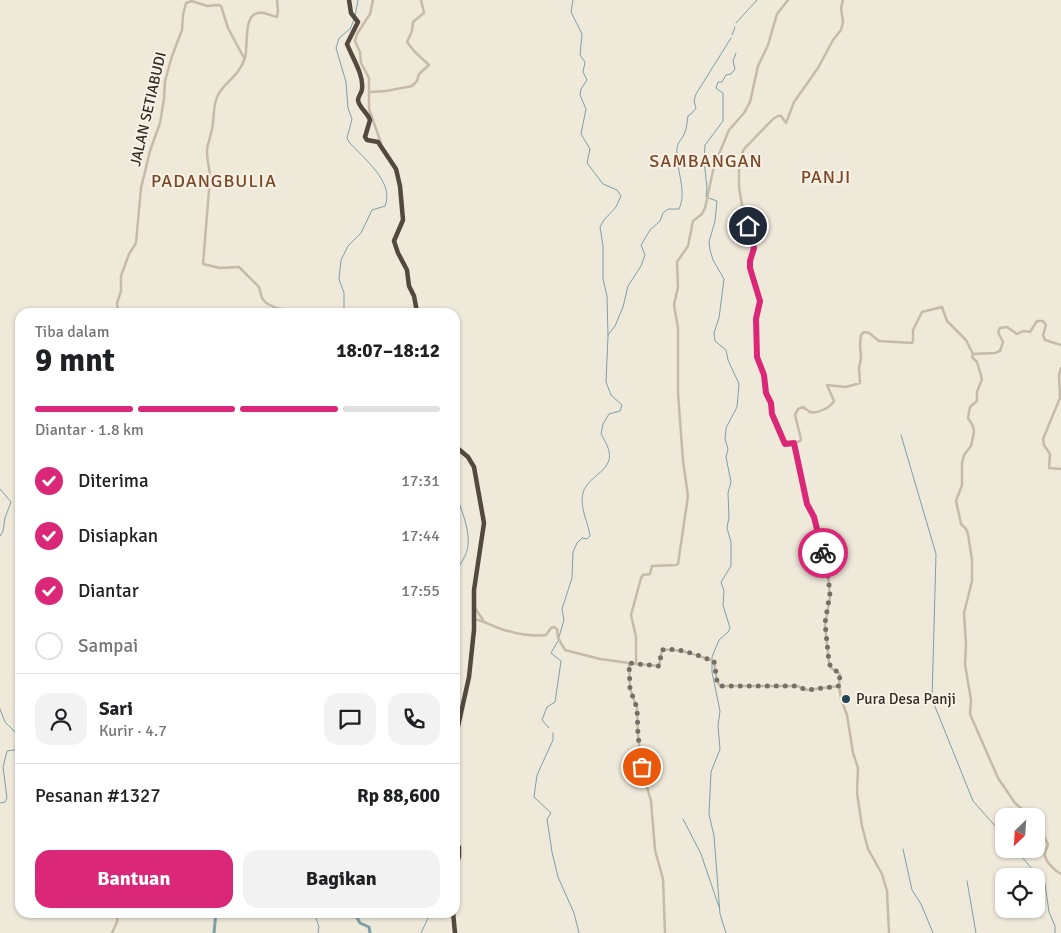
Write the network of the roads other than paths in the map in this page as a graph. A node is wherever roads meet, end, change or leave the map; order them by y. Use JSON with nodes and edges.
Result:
{"nodes":[{"id":1,"x":277,"y":0,"type":"edge"},
{"id":2,"x":349,"y":0,"type":"edge"},
{"id":3,"x":373,"y":0,"type":"edge"},
{"id":4,"x":421,"y":0,"type":"edge"},
{"id":5,"x":788,"y":0,"type":"edge"},
{"id":6,"x":843,"y":0,"type":"edge"},
{"id":7,"x":244,"y":58,"type":"junction"},
{"id":8,"x":370,"y":92,"type":"junction"},
{"id":9,"x":388,"y":157,"type":"junction"},
{"id":10,"x":118,"y":308,"type":"edge"},
{"id":11,"x":279,"y":308,"type":"edge"},
{"id":12,"x":416,"y":308,"type":"edge"},
{"id":13,"x":1061,"y":345,"type":"edge"},
{"id":14,"x":973,"y":354,"type":"junction"},
{"id":15,"x":1061,"y":368,"type":"edge"},
{"id":16,"x":794,"y":443,"type":"junction"},
{"id":17,"x":460,"y":450,"type":"edge"},
{"id":18,"x":1061,"y":469,"type":"edge"},
{"id":19,"x":476,"y":612,"type":"junction"},
{"id":20,"x":474,"y":619,"type":"junction"},
{"id":21,"x":484,"y":621,"type":"junction"},
{"id":22,"x":629,"y":663,"type":"junction"},
{"id":23,"x":636,"y":664,"type":"junction"},
{"id":24,"x":839,"y":686,"type":"junction"},
{"id":25,"x":460,"y":718,"type":"edge"},
{"id":26,"x":1021,"y":808,"type":"edge"},
{"id":27,"x":1045,"y":838,"type":"edge"},
{"id":28,"x":1045,"y":851,"type":"edge"},
{"id":29,"x":1045,"y":851,"type":"edge"},
{"id":30,"x":1061,"y":874,"type":"edge"},
{"id":31,"x":117,"y":918,"type":"edge"},
{"id":32,"x":453,"y":918,"type":"edge"},
{"id":33,"x":112,"y":933,"type":"edge"},
{"id":34,"x":454,"y":933,"type":"edge"},
{"id":35,"x":665,"y":933,"type":"edge"},
{"id":36,"x":889,"y":933,"type":"edge"}],
"edges":[{"from":1,"to":7,"type":"street"},
{"from":2,"to":9,"type":"highway"},
{"from":3,"to":8,"type":"street"},
{"from":4,"to":8,"type":"street"},
{"from":5,"to":23,"type":"street"},
{"from":6,"to":16,"type":"street"},
{"from":7,"to":10,"type":"street","name":"JALAN SETIABUDI"},
{"from":7,"to":11,"type":"street"},
{"from":8,"to":9,"type":"street"},
{"from":9,"to":12,"type":"highway"},
{"from":13,"to":14,"type":"street"},
{"from":14,"to":16,"type":"street"},
{"from":14,"to":26,"type":"street"},
{"from":15,"to":18,"type":"street"},
{"from":16,"to":24,"type":"street"},
{"from":17,"to":19,"type":"highway"},
{"from":19,"to":20,"type":"highway"},
{"from":19,"to":21,"type":"street"},
{"from":20,"to":21,"type":"street"},
{"from":20,"to":25,"type":"highway"},
{"from":21,"to":22,"type":"street"},
{"from":22,"to":23,"type":"street"},
{"from":22,"to":35,"type":"street"},
{"from":23,"to":24,"type":"street"},
{"from":24,"to":36,"type":"street"},
{"from":27,"to":29,"type":"street"},
{"from":28,"to":30,"type":"street"},
{"from":31,"to":33,"type":"street"},
{"from":32,"to":34,"type":"highway"}]}
